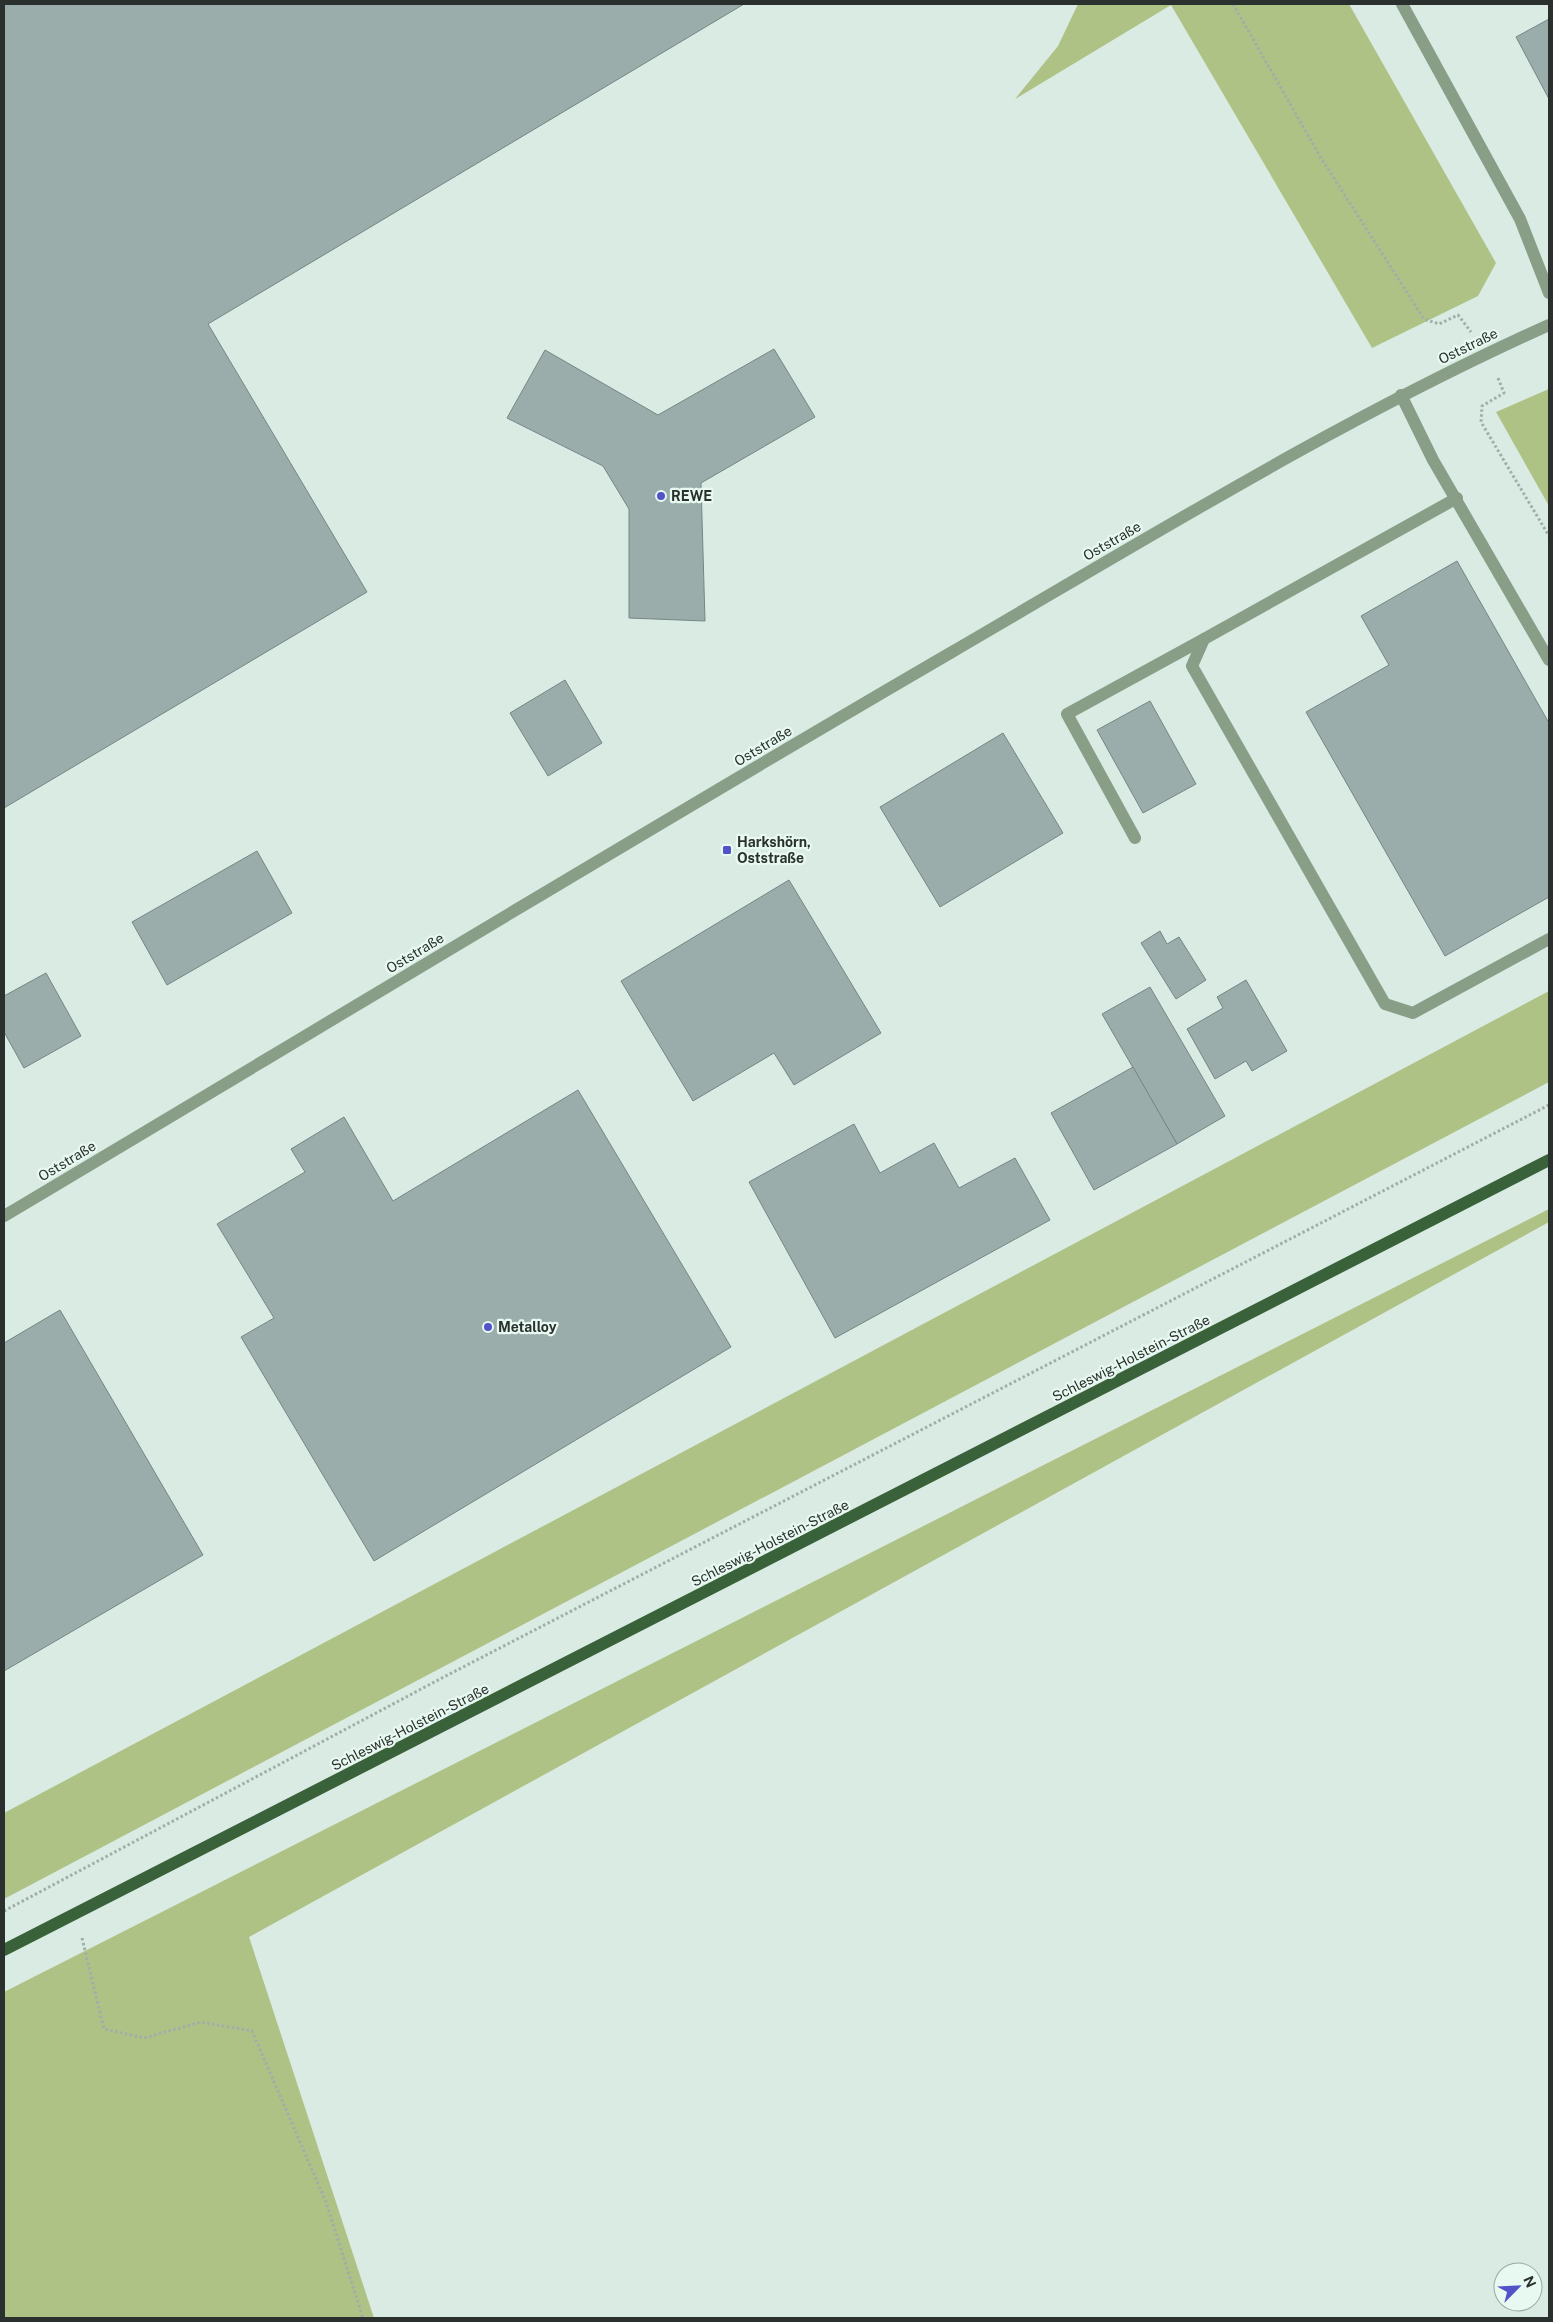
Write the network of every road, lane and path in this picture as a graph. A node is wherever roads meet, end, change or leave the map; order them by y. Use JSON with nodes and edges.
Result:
{"nodes":[{"id":1,"x":1233,"y":4,"type":"edge"},
{"id":2,"x":1402,"y":4,"type":"edge"},
{"id":3,"x":1549,"y":293,"type":"edge"},
{"id":4,"x":1549,"y":325,"type":"edge"},
{"id":5,"x":1487,"y":353,"type":"junction"},
{"id":6,"x":1401,"y":395,"type":"junction"},
{"id":7,"x":1457,"y":498,"type":"junction"},
{"id":8,"x":1549,"y":536,"type":"edge"},
{"id":9,"x":1204,"y":639,"type":"junction"},
{"id":10,"x":1549,"y":660,"type":"edge"},
{"id":11,"x":1135,"y":838,"type":"dead end"},
{"id":12,"x":1549,"y":939,"type":"edge"},
{"id":13,"x":1549,"y":1105,"type":"edge"},
{"id":14,"x":1549,"y":1160,"type":"edge"},
{"id":15,"x":4,"y":1216,"type":"edge"},
{"id":16,"x":76,"y":1874,"type":"junction"},
{"id":17,"x":4,"y":1911,"type":"edge"},
{"id":18,"x":76,"y":1912,"type":"junction"},
{"id":19,"x":4,"y":1950,"type":"edge"},
{"id":20,"x":363,"y":2318,"type":"edge"}],
"edges":[{"from":1,"to":5,"type":"path"},
{"from":2,"to":3,"type":"street"},
{"from":4,"to":5,"type":"street","name":"Oststraße"},
{"from":5,"to":6,"type":"street","name":"Oststraße"},
{"from":5,"to":8,"type":"path"},
{"from":6,"to":7,"type":"street"},
{"from":6,"to":15,"type":"street","name":"Oststraße"},
{"from":7,"to":9,"type":"street"},
{"from":7,"to":10,"type":"street"},
{"from":9,"to":11,"type":"street"},
{"from":9,"to":12,"type":"street"},
{"from":13,"to":16,"type":"path"},
{"from":14,"to":18,"type":"main road","name":"Schleswig-Holstein-Straße"},
{"from":16,"to":17,"type":"path"},
{"from":16,"to":18,"type":"path"},
{"from":18,"to":19,"type":"main road","name":"Schleswig-Holstein-Straße"},
{"from":18,"to":20,"type":"path"}]}
